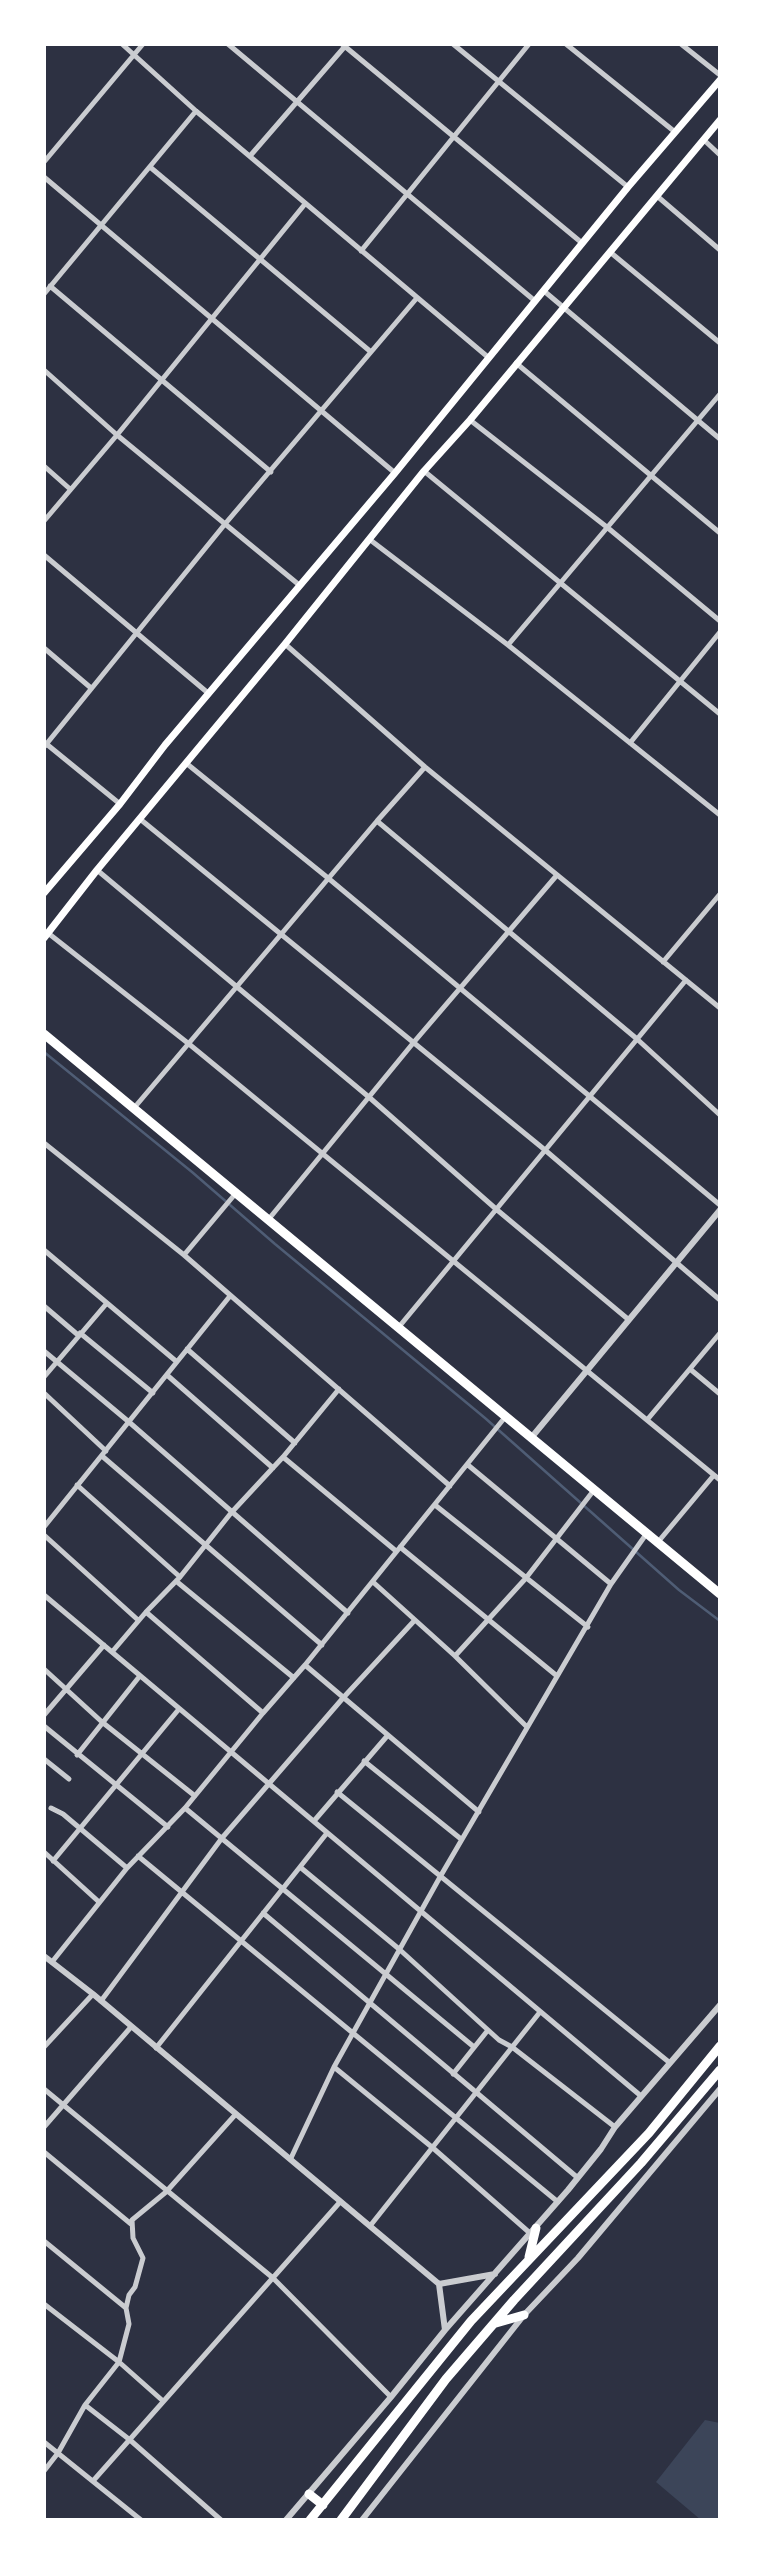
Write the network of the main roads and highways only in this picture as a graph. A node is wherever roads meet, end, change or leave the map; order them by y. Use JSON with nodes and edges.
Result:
{"nodes":[{"id":1,"x":720,"y":77,"type":"edge"},
{"id":2,"x":720,"y":120,"type":"edge"},
{"id":3,"x":44,"y":893,"type":"edge"},
{"id":4,"x":46,"y":936,"type":"edge"},
{"id":5,"x":44,"y":1034,"type":"edge"},
{"id":6,"x":720,"y":1594,"type":"edge"},
{"id":7,"x":720,"y":2046,"type":"edge"},
{"id":8,"x":720,"y":2070,"type":"edge"},
{"id":9,"x":533,"y":2231,"type":"road end"},
{"id":10,"x":528,"y":2259,"type":"junction"},
{"id":11,"x":524,"y":2315,"type":"road end"},
{"id":12,"x":494,"y":2323,"type":"junction"},
{"id":13,"x":309,"y":2494,"type":"road end"},
{"id":14,"x":323,"y":2505,"type":"junction"},
{"id":15,"x":344,"y":2519,"type":"edge"},
{"id":16,"x":310,"y":2520,"type":"edge"}],
"edges":[{"from":1,"to":3,"type":"main road"},
{"from":2,"to":4,"type":"main road"},
{"from":5,"to":6,"type":"highway"},
{"from":7,"to":10,"type":"highway"},
{"from":8,"to":12,"type":"highway"},
{"from":9,"to":10,"type":"highway"},
{"from":10,"to":14,"type":"highway"},
{"from":11,"to":12,"type":"highway"},
{"from":12,"to":15,"type":"highway"},
{"from":13,"to":14,"type":"highway"},
{"from":14,"to":16,"type":"highway"}]}
